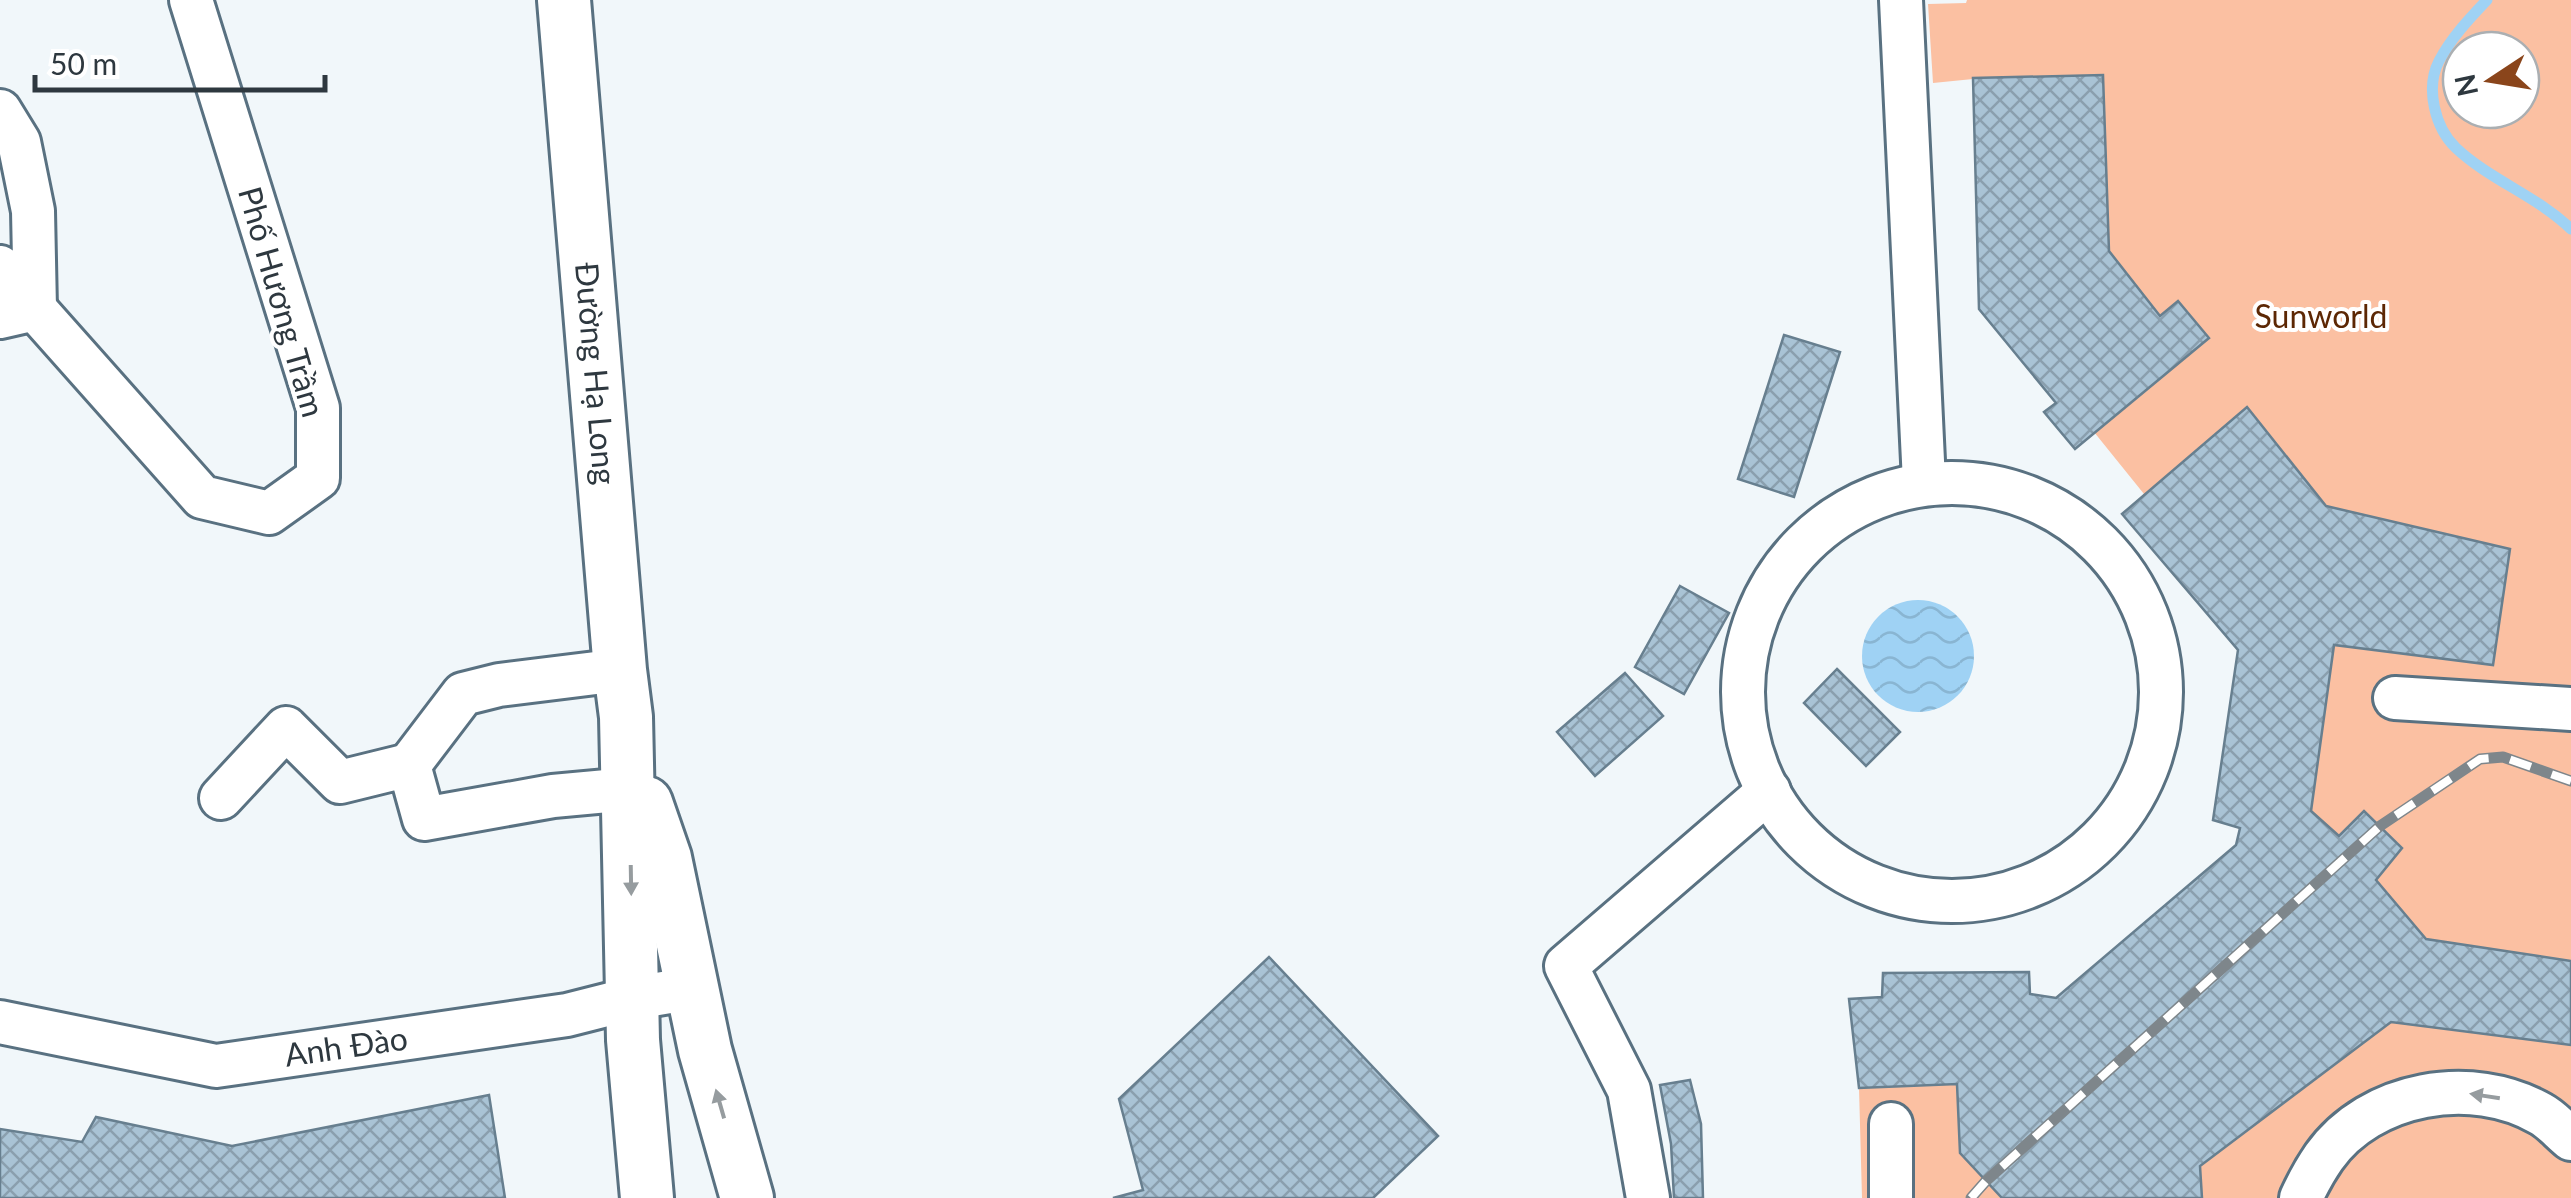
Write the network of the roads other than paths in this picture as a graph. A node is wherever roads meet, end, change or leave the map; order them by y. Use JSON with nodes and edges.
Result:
{"nodes":[{"id":1,"x":190,"y":0,"type":"edge"},
{"id":2,"x":564,"y":0,"type":"edge"},
{"id":3,"x":1901,"y":2,"type":"edge"},
{"id":4,"x":0,"y":111,"type":"edge"},
{"id":5,"x":0,"y":267,"type":"edge"},
{"id":6,"x":17,"y":313,"type":"edge"},
{"id":7,"x":1924,"y":482,"type":"junction"},
{"id":8,"x":620,"y":670,"type":"junction"},
{"id":9,"x":2396,"y":698,"type":"dead end"},
{"id":10,"x":2571,"y":710,"type":"edge"},
{"id":11,"x":410,"y":765,"type":"junction"},
{"id":12,"x":628,"y":769,"type":"junction"},
{"id":13,"x":1769,"y":791,"type":"junction"},
{"id":14,"x":221,"y":798,"type":"dead end"},
{"id":15,"x":692,"y":988,"type":"junction"},
{"id":16,"x":634,"y":998,"type":"junction"},
{"id":17,"x":0,"y":1022,"type":"edge"},
{"id":18,"x":1891,"y":1124,"type":"dead end"},
{"id":19,"x":2571,"y":1138,"type":"edge"},
{"id":20,"x":647,"y":1198,"type":"edge"},
{"id":21,"x":747,"y":1198,"type":"edge"},
{"id":22,"x":1648,"y":1198,"type":"edge"},
{"id":23,"x":1891,"y":1198,"type":"edge"},
{"id":24,"x":2300,"y":1198,"type":"edge"}],
"edges":[{"from":1,"to":6,"type":"street","name":"Phố Hương Trầm"},
{"from":2,"to":8,"type":"main road","name":"Đường Hạ Long"},
{"from":3,"to":7,"type":"street"},
{"from":4,"to":6,"type":"street"},
{"from":5,"to":6,"type":"street","name":"Phố Hương Trầm"},
{"from":7,"to":13,"type":"street"},
{"from":7,"to":13,"type":"street"},
{"from":8,"to":11,"type":"street"},
{"from":8,"to":12,"type":"main road","name":"Đường Hạ Long"},
{"from":9,"to":10,"type":"street"},
{"from":11,"to":12,"type":"street"},
{"from":11,"to":14,"type":"street"},
{"from":12,"to":15,"type":"main road","name":"Đường Hạ Long"},
{"from":12,"to":16,"type":"main road","name":"Đường Hạ Long","one_way":true},
{"from":13,"to":22,"type":"street"},
{"from":15,"to":16,"type":"street","name":"Anh Đào"},
{"from":21,"to":15,"type":"main road","name":"Đường Hạ Long","one_way":true},
{"from":16,"to":17,"type":"street","name":"Anh Đào"},
{"from":16,"to":20,"type":"main road","name":"Đường Hạ Long"},
{"from":18,"to":23,"type":"street"},
{"from":19,"to":24,"type":"street","one_way":true}]}
